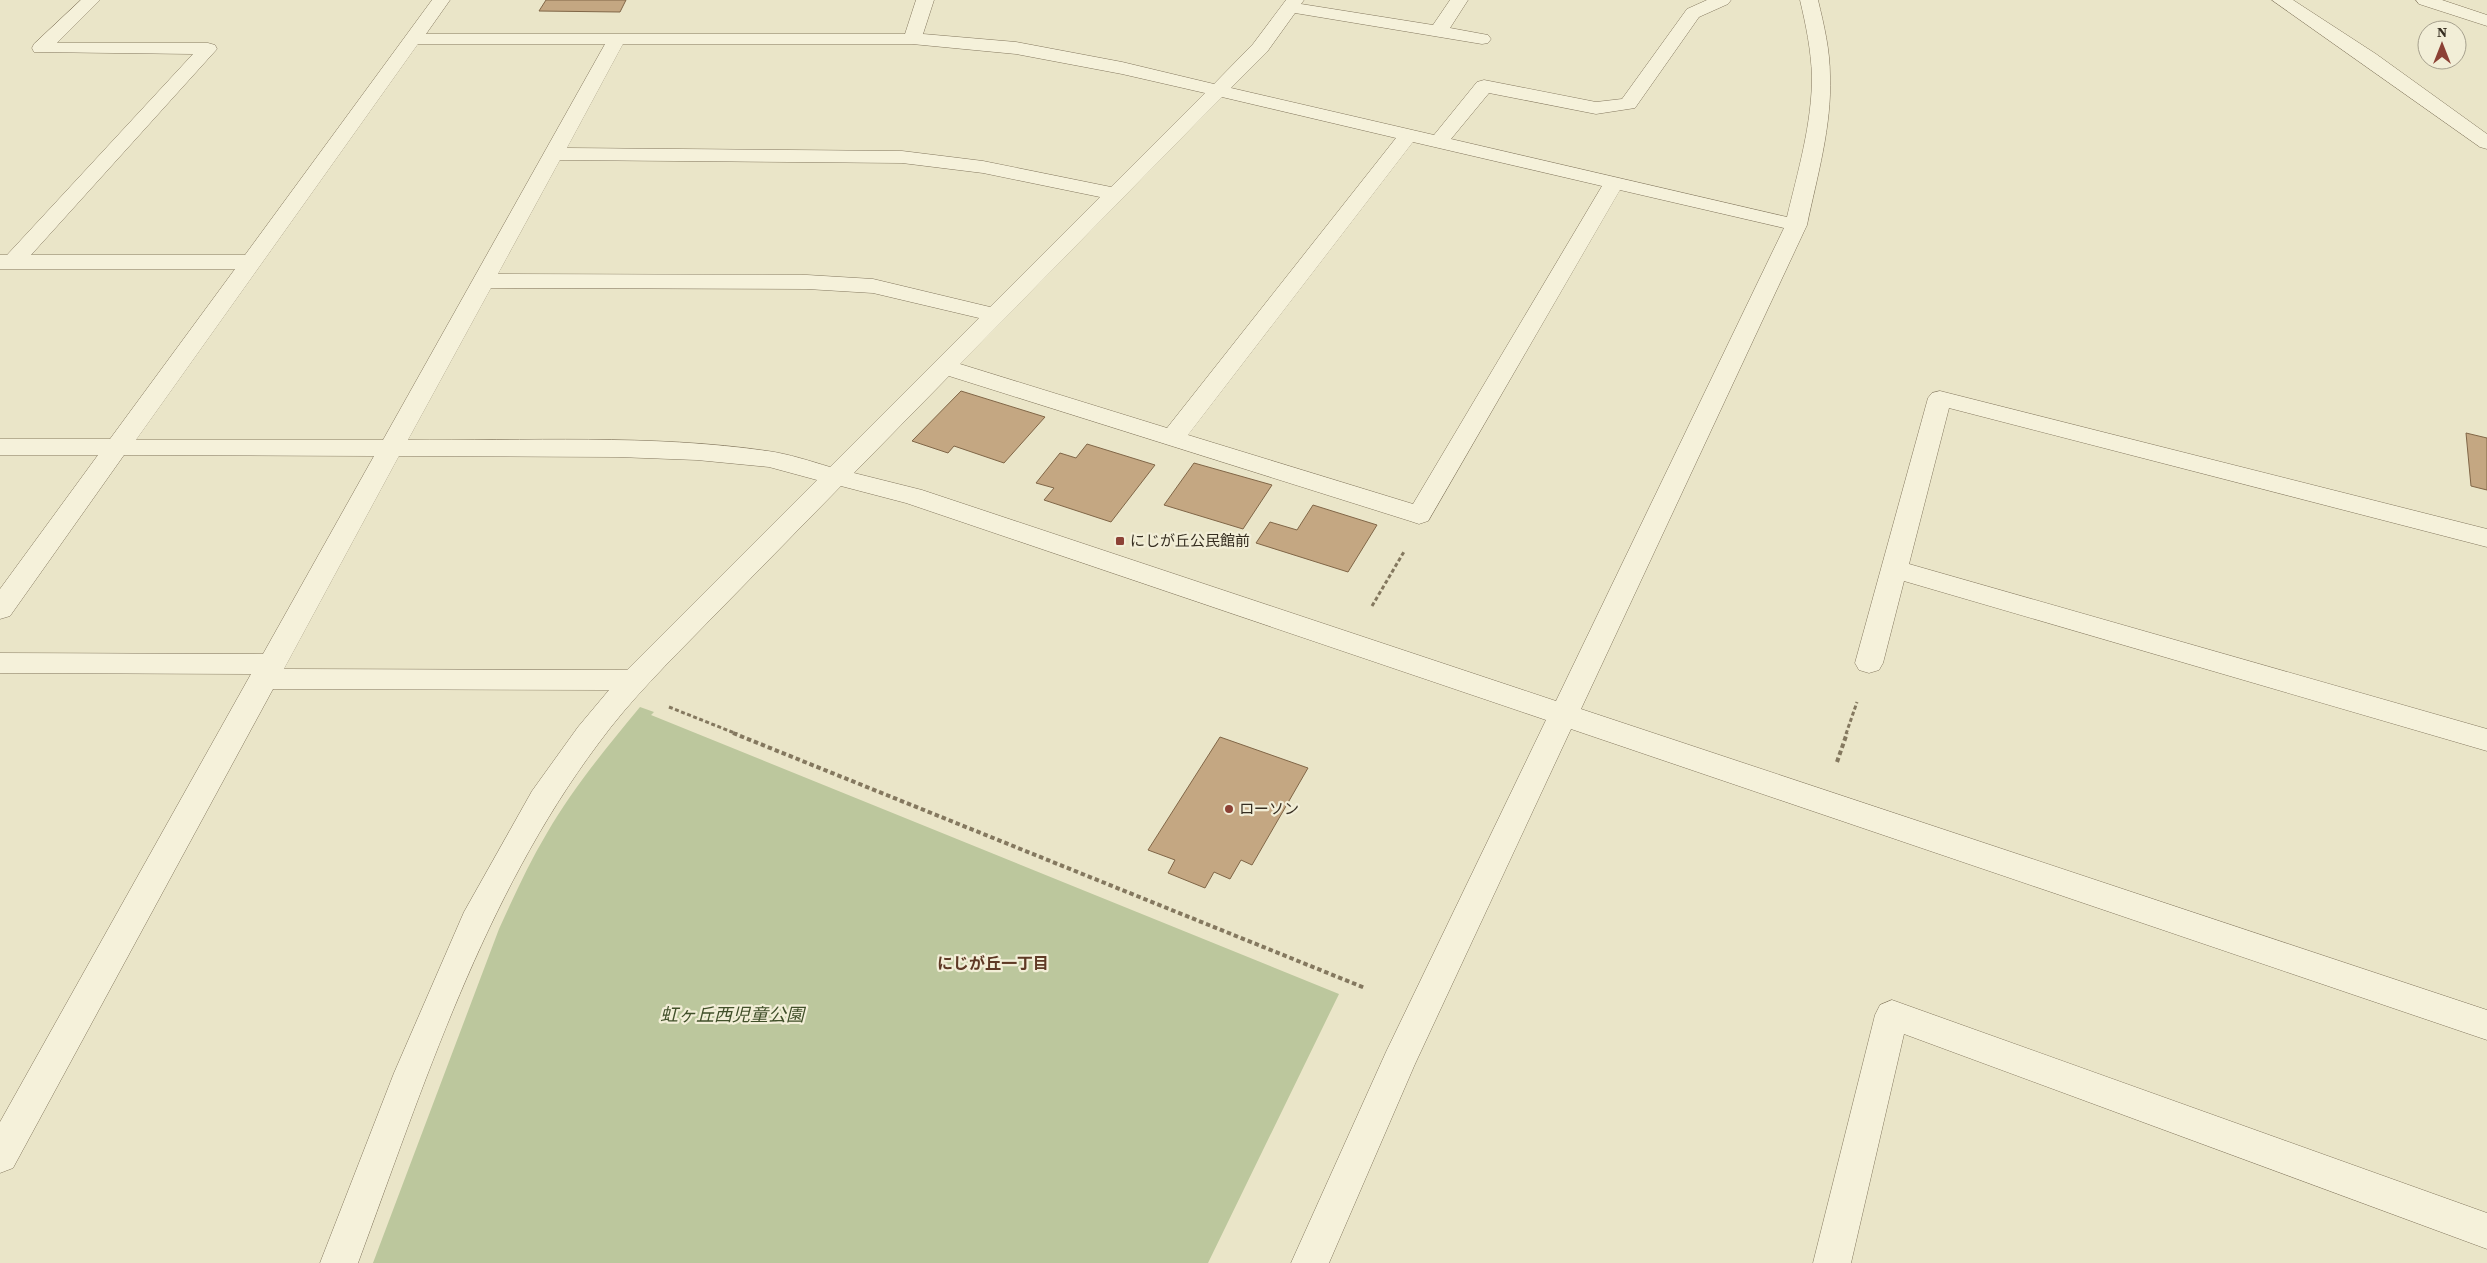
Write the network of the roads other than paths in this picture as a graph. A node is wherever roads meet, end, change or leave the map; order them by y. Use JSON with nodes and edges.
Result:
{"nodes":[{"id":1,"x":90,"y":0,"type":"edge"},
{"id":2,"x":441,"y":0,"type":"edge"},
{"id":3,"x":925,"y":0,"type":"edge"},
{"id":4,"x":1459,"y":0,"type":"edge"},
{"id":5,"x":1722,"y":0,"type":"edge"},
{"id":6,"x":1809,"y":0,"type":"edge"},
{"id":7,"x":2281,"y":0,"type":"edge"},
{"id":8,"x":2425,"y":0,"type":"edge"},
{"id":9,"x":1293,"y":3,"type":"edge"},
{"id":10,"x":2487,"y":21,"type":"edge"},
{"id":11,"x":1438,"y":32,"type":"junction"},
{"id":12,"x":413,"y":39,"type":"junction"},
{"id":13,"x":616,"y":39,"type":"junction"},
{"id":14,"x":912,"y":39,"type":"junction"},
{"id":15,"x":1482,"y":39,"type":"dead end"},
{"id":16,"x":1218,"y":91,"type":"junction"},
{"id":17,"x":1408,"y":135,"type":"junction"},
{"id":18,"x":1438,"y":142,"type":"junction"},
{"id":19,"x":2487,"y":143,"type":"edge"},
{"id":20,"x":553,"y":154,"type":"junction"},
{"id":21,"x":1614,"y":183,"type":"junction"},
{"id":22,"x":1116,"y":194,"type":"junction"},
{"id":23,"x":1796,"y":226,"type":"junction"},
{"id":24,"x":6,"y":262,"type":"edge"},
{"id":25,"x":251,"y":262,"type":"junction"},
{"id":26,"x":483,"y":281,"type":"junction"},
{"id":27,"x":996,"y":315,"type":"junction"},
{"id":28,"x":944,"y":367,"type":"junction"},
{"id":29,"x":1172,"y":438,"type":"junction"},
{"id":30,"x":0,"y":447,"type":"edge"},
{"id":31,"x":117,"y":448,"type":"junction"},
{"id":32,"x":391,"y":448,"type":"junction"},
{"id":33,"x":837,"y":475,"type":"junction"},
{"id":34,"x":2487,"y":538,"type":"edge"},
{"id":35,"x":1894,"y":569,"type":"junction"},
{"id":36,"x":0,"y":610,"type":"edge"},
{"id":37,"x":0,"y":663,"type":"edge"},
{"id":38,"x":1869,"y":663,"type":"road end"},
{"id":39,"x":267,"y":672,"type":"junction"},
{"id":40,"x":631,"y":685,"type":"junction"},
{"id":41,"x":1563,"y":714,"type":"junction"},
{"id":42,"x":2487,"y":740,"type":"edge"},
{"id":43,"x":2487,"y":1025,"type":"edge"},
{"id":44,"x":0,"y":1156,"type":"edge"},
{"id":45,"x":2487,"y":1231,"type":"edge"},
{"id":46,"x":339,"y":1263,"type":"edge"},
{"id":47,"x":1310,"y":1263,"type":"edge"},
{"id":48,"x":1832,"y":1263,"type":"edge"}],
"edges":[{"from":1,"to":24,"type":"street"},
{"from":2,"to":12,"type":"street"},
{"from":3,"to":14,"type":"street"},
{"from":4,"to":11,"type":"street"},
{"from":5,"to":18,"type":"street"},
{"from":6,"to":23,"type":"street"},
{"from":7,"to":19,"type":"street"},
{"from":8,"to":10,"type":"street"},
{"from":9,"to":11,"type":"street"},
{"from":9,"to":16,"type":"street"},
{"from":11,"to":15,"type":"street"},
{"from":12,"to":13,"type":"street"},
{"from":12,"to":25,"type":"street"},
{"from":13,"to":14,"type":"street"},
{"from":13,"to":20,"type":"street"},
{"from":14,"to":16,"type":"street"},
{"from":16,"to":17,"type":"street"},
{"from":16,"to":22,"type":"street"},
{"from":17,"to":18,"type":"street"},
{"from":17,"to":29,"type":"street"},
{"from":18,"to":21,"type":"street"},
{"from":20,"to":22,"type":"street"},
{"from":20,"to":26,"type":"street"},
{"from":21,"to":23,"type":"street"},
{"from":21,"to":29,"type":"street"},
{"from":22,"to":27,"type":"street"},
{"from":23,"to":41,"type":"street"},
{"from":24,"to":25,"type":"street"},
{"from":25,"to":31,"type":"street"},
{"from":26,"to":27,"type":"street"},
{"from":26,"to":32,"type":"street"},
{"from":27,"to":28,"type":"street"},
{"from":28,"to":29,"type":"street"},
{"from":28,"to":33,"type":"street"},
{"from":30,"to":31,"type":"street"},
{"from":31,"to":32,"type":"street"},
{"from":31,"to":36,"type":"street"},
{"from":32,"to":33,"type":"street"},
{"from":32,"to":39,"type":"street"},
{"from":33,"to":40,"type":"street"},
{"from":33,"to":41,"type":"street"},
{"from":34,"to":35,"type":"street"},
{"from":35,"to":38,"type":"street"},
{"from":35,"to":42,"type":"street"},
{"from":37,"to":39,"type":"street"},
{"from":39,"to":40,"type":"street"},
{"from":39,"to":44,"type":"street"},
{"from":40,"to":46,"type":"street"},
{"from":41,"to":43,"type":"street"},
{"from":41,"to":47,"type":"street"},
{"from":45,"to":48,"type":"street"}]}
